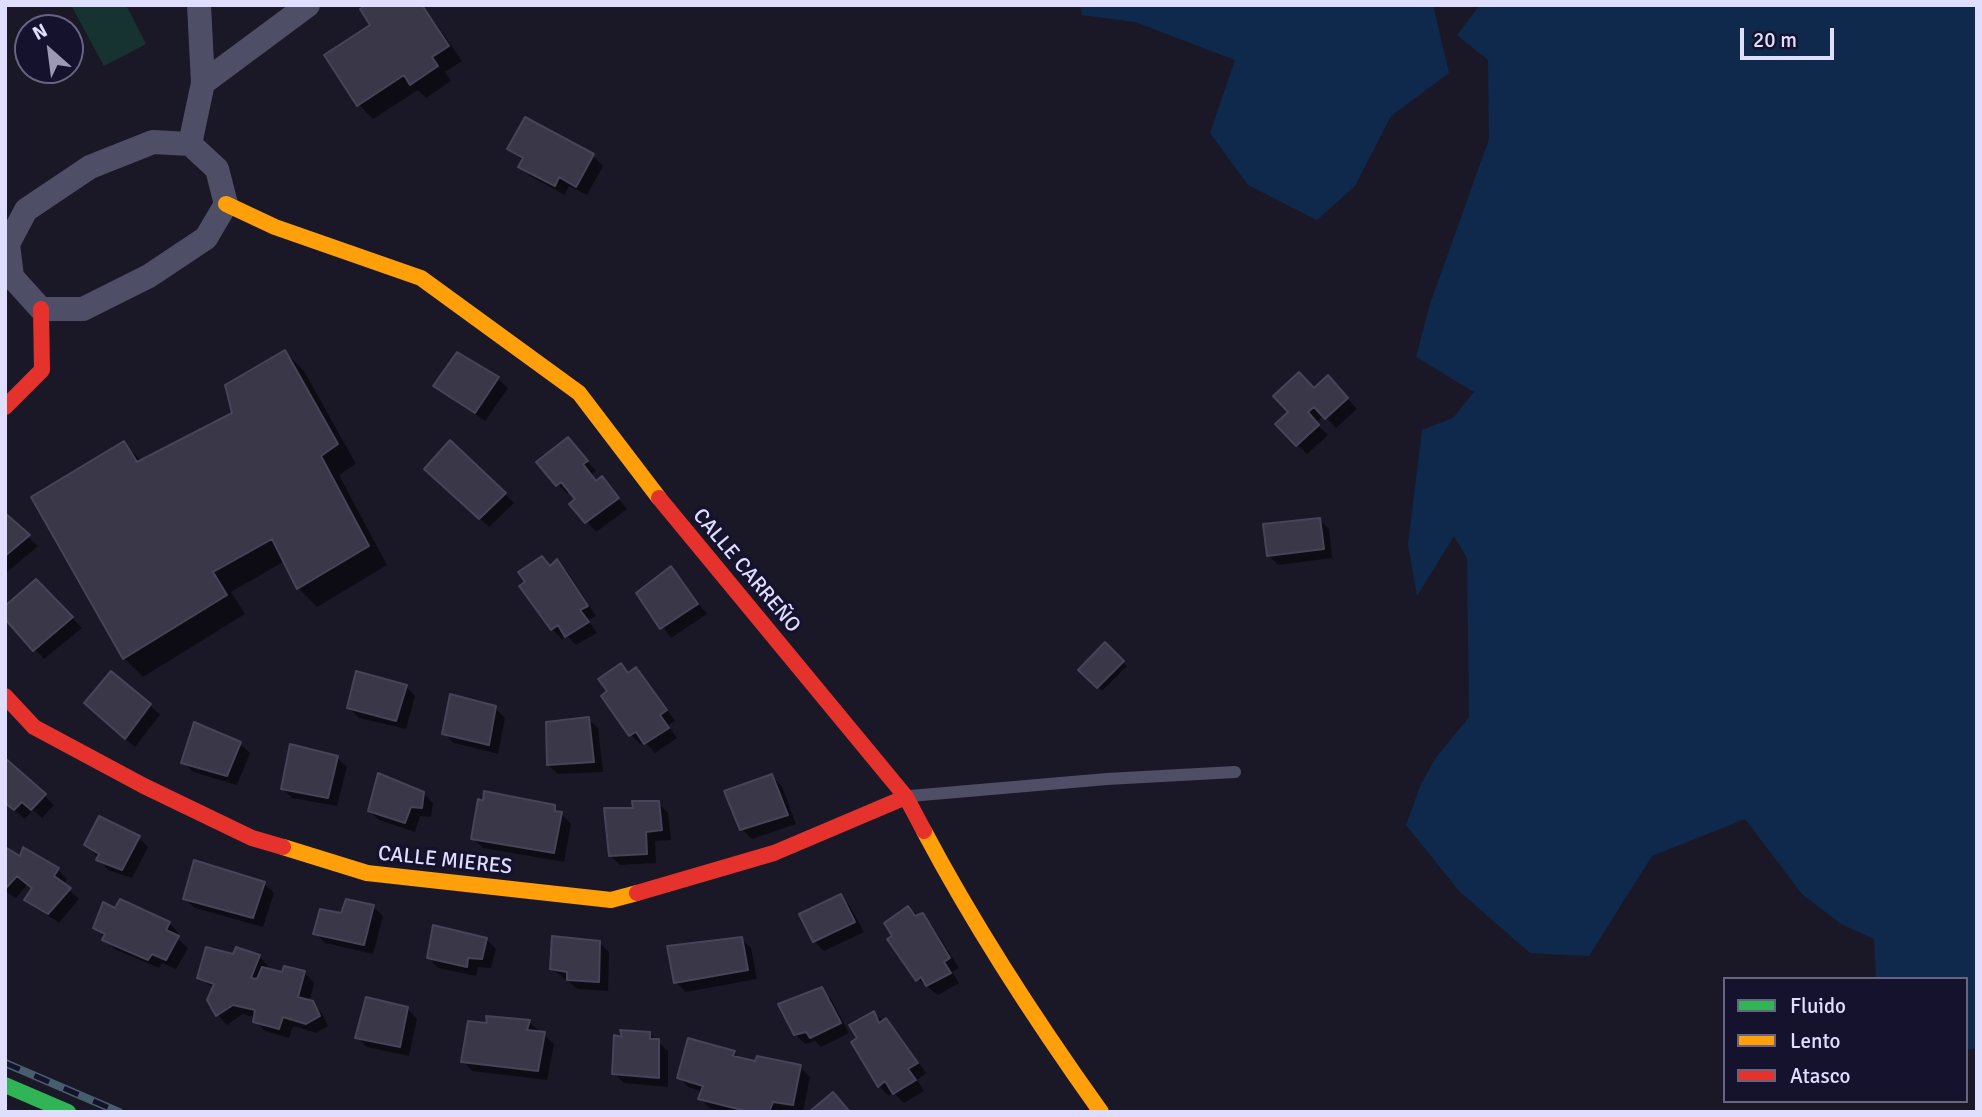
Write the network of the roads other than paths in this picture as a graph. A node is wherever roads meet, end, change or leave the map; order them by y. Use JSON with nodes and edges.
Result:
{"nodes":[{"id":1,"x":199,"y":5,"type":"edge"},
{"id":2,"x":308,"y":5,"type":"edge"},
{"id":3,"x":203,"y":83,"type":"junction"},
{"id":4,"x":190,"y":144,"type":"junction"},
{"id":5,"x":226,"y":204,"type":"junction"},
{"id":6,"x":7,"y":243,"type":"edge"},
{"id":7,"x":41,"y":309,"type":"junction"},
{"id":8,"x":5,"y":407,"type":"edge"},
{"id":9,"x":5,"y":696,"type":"edge"},
{"id":10,"x":1234,"y":772,"type":"dead end"},
{"id":11,"x":906,"y":797,"type":"junction"},
{"id":12,"x":5,"y":1085,"type":"edge"},
{"id":13,"x":68,"y":1112,"type":"edge"},
{"id":14,"x":1101,"y":1112,"type":"edge"}],
"edges":[{"from":1,"to":3,"type":"street"},
{"from":2,"to":3,"type":"street"},
{"from":3,"to":4,"type":"street"},
{"from":4,"to":5,"type":"street"},
{"from":4,"to":6,"type":"street"},
{"from":5,"to":7,"type":"street"},
{"from":5,"to":11,"type":"street","name":"CALLE CARREÑO"},
{"from":6,"to":7,"type":"street"},
{"from":7,"to":8,"type":"street"},
{"from":9,"to":11,"type":"street","name":"CALLE MIERES"},
{"from":10,"to":11,"type":"lane"},
{"from":11,"to":14,"type":"street","name":"CALLE CARREÑO"},
{"from":12,"to":13,"type":"street"}]}
